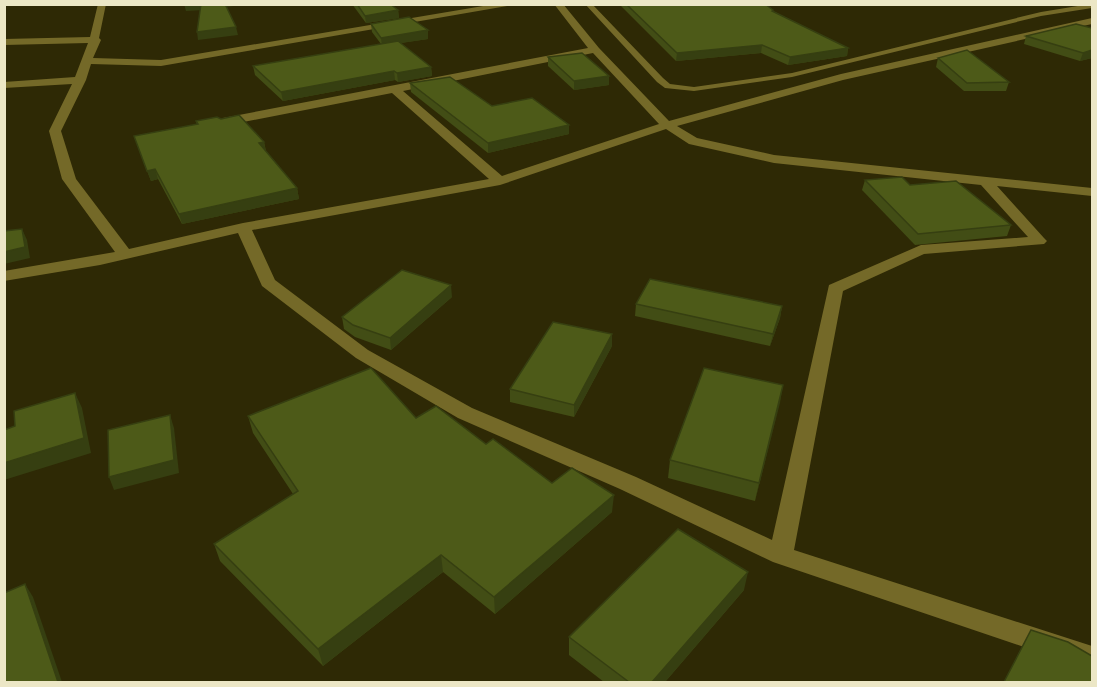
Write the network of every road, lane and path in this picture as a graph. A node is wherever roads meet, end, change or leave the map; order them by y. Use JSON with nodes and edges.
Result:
{"nodes":[{"id":1,"x":102,"y":4,"type":"edge"},
{"id":2,"x":514,"y":4,"type":"edge"},
{"id":3,"x":558,"y":4,"type":"edge"},
{"id":4,"x":588,"y":4,"type":"edge"},
{"id":5,"x":1092,"y":6,"type":"edge"},
{"id":6,"x":1092,"y":21,"type":"edge"},
{"id":7,"x":1073,"y":25,"type":"junction"},
{"id":8,"x":1092,"y":30,"type":"edge"},
{"id":9,"x":96,"y":40,"type":"junction"},
{"id":10,"x":4,"y":42,"type":"edge"},
{"id":11,"x":595,"y":50,"type":"junction"},
{"id":12,"x":87,"y":61,"type":"junction"},
{"id":13,"x":81,"y":80,"type":"junction"},
{"id":14,"x":4,"y":85,"type":"edge"},
{"id":15,"x":393,"y":88,"type":"junction"},
{"id":16,"x":223,"y":122,"type":"edge"},
{"id":17,"x":667,"y":125,"type":"junction"},
{"id":18,"x":500,"y":181,"type":"junction"},
{"id":19,"x":986,"y":183,"type":"junction"},
{"id":20,"x":1092,"y":192,"type":"edge"},
{"id":21,"x":243,"y":226,"type":"junction"},
{"id":22,"x":125,"y":254,"type":"junction"},
{"id":23,"x":4,"y":276,"type":"edge"},
{"id":24,"x":782,"y":555,"type":"junction"},
{"id":25,"x":1092,"y":658,"type":"edge"}],
"edges":[{"from":1,"to":9,"type":"street"},
{"from":2,"to":12,"type":"street"},
{"from":3,"to":11,"type":"street"},
{"from":4,"to":5,"type":"lane"},
{"from":6,"to":7,"type":"street"},
{"from":7,"to":8,"type":"street"},
{"from":7,"to":17,"type":"street"},
{"from":9,"to":10,"type":"street"},
{"from":9,"to":12,"type":"street"},
{"from":11,"to":15,"type":"street"},
{"from":11,"to":17,"type":"street"},
{"from":12,"to":13,"type":"street"},
{"from":13,"to":14,"type":"street"},
{"from":13,"to":22,"type":"street"},
{"from":15,"to":16,"type":"street"},
{"from":15,"to":18,"type":"street"},
{"from":17,"to":18,"type":"street"},
{"from":17,"to":19,"type":"street"},
{"from":18,"to":21,"type":"street"},
{"from":19,"to":20,"type":"street"},
{"from":19,"to":24,"type":"street"},
{"from":21,"to":22,"type":"street"},
{"from":21,"to":24,"type":"street"},
{"from":22,"to":23,"type":"street"},
{"from":24,"to":25,"type":"street"}]}
